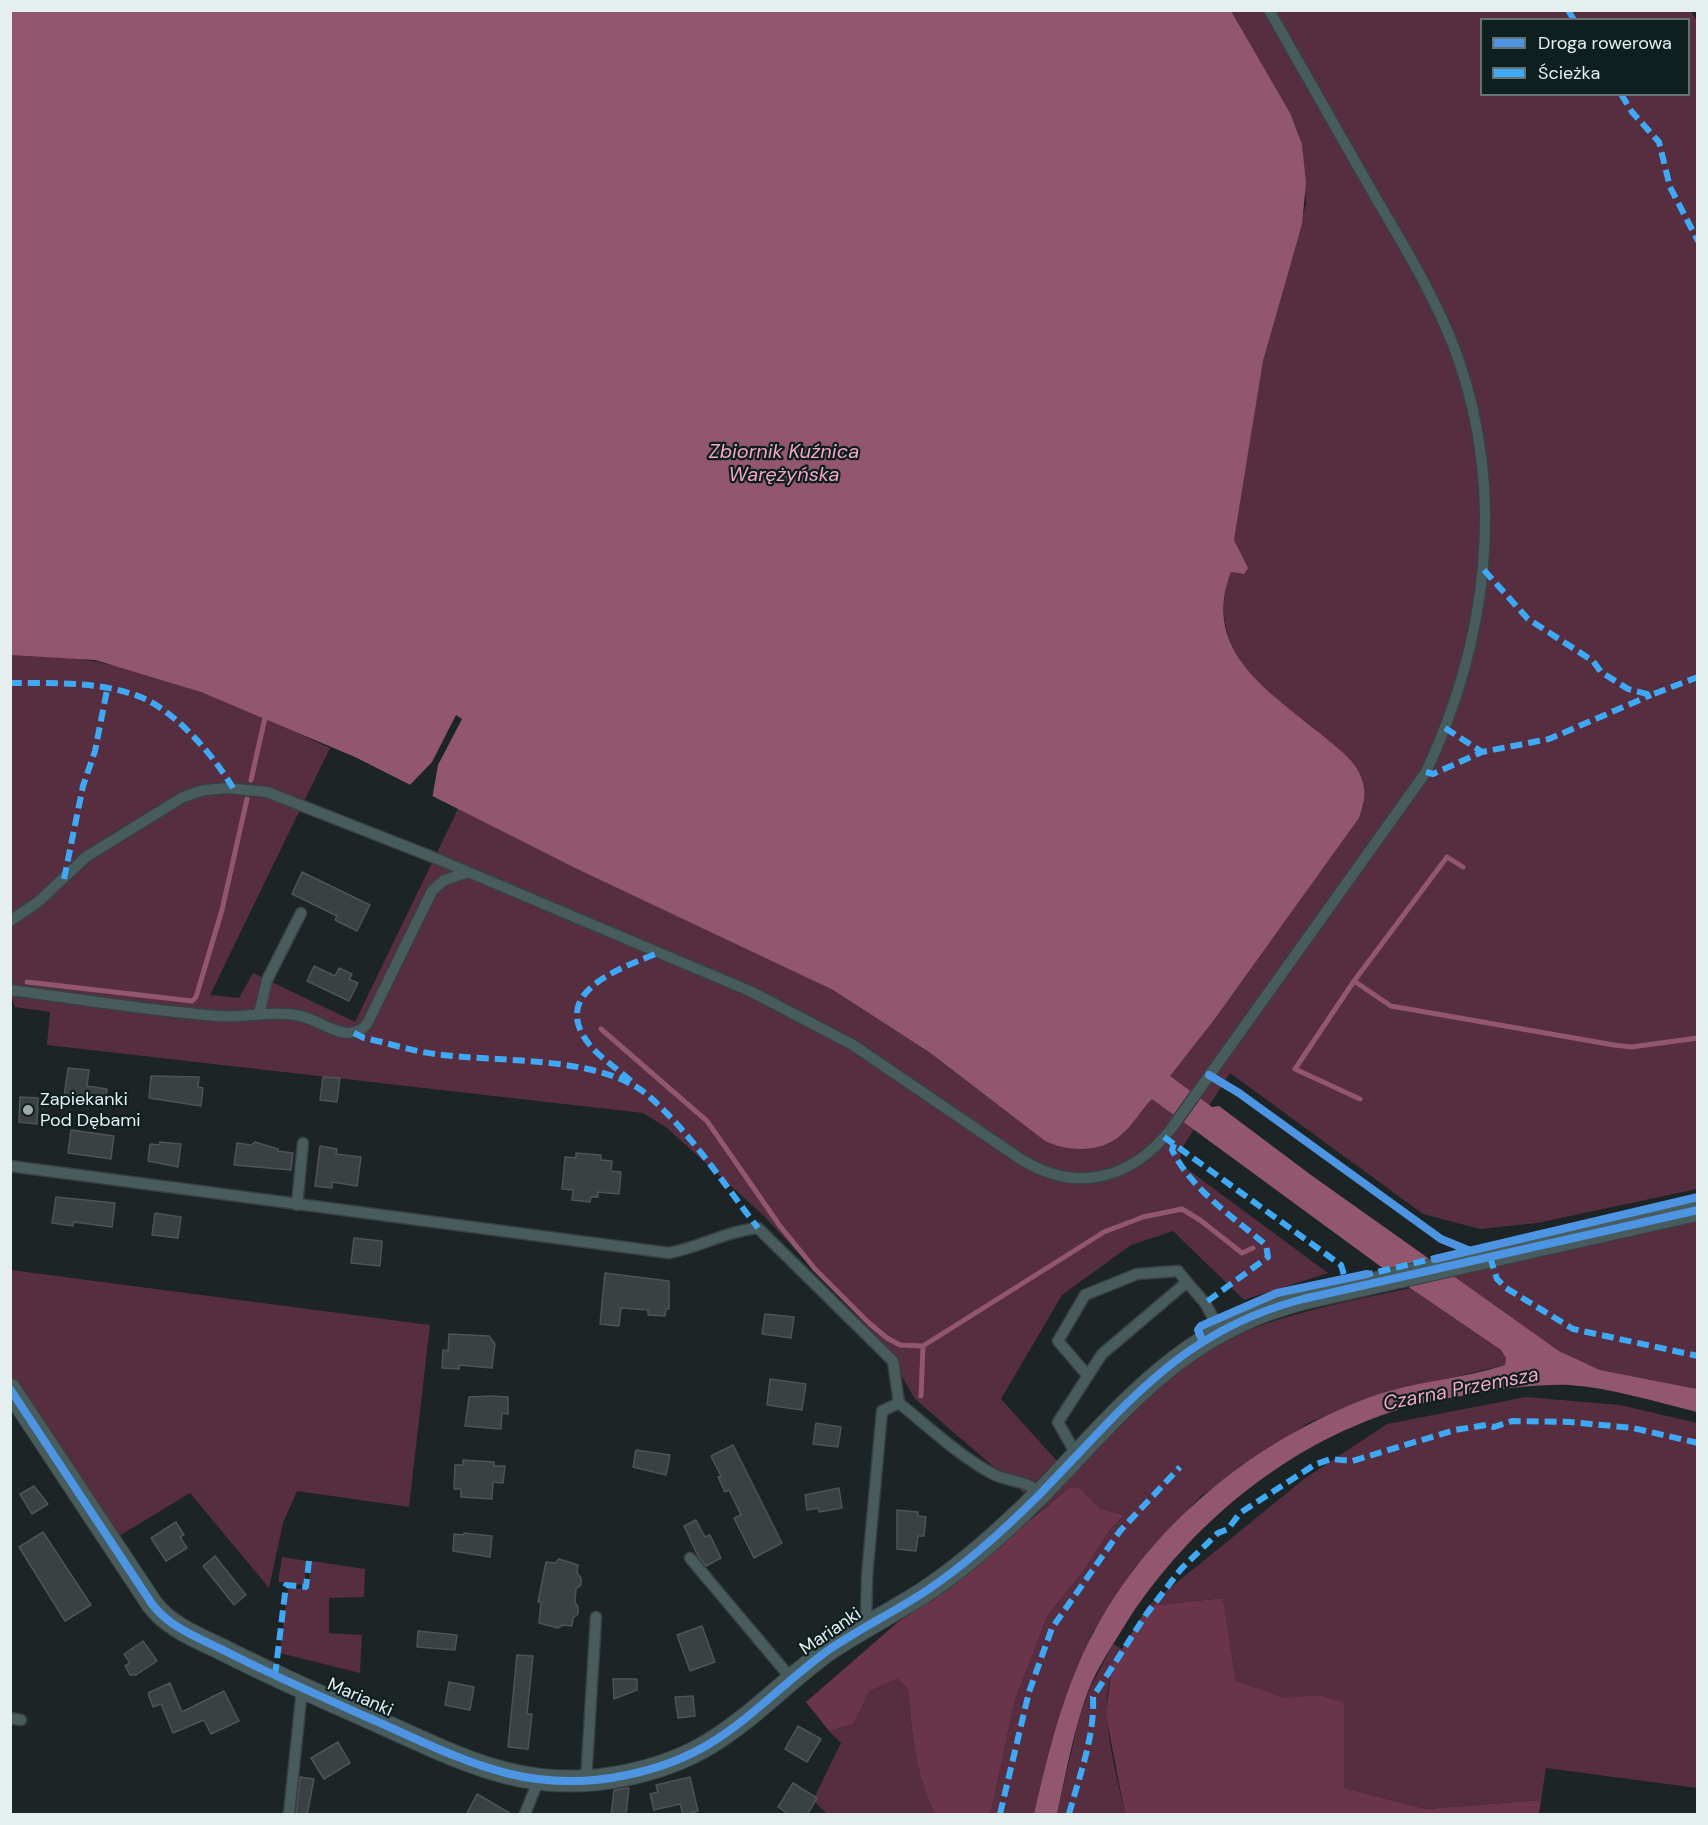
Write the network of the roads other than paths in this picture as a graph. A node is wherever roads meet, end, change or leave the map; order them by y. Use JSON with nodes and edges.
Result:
{"nodes":[{"id":1,"x":1269,"y":10,"type":"edge"},
{"id":2,"x":468,"y":872,"type":"junction"},
{"id":3,"x":301,"y":913,"type":"dead end"},
{"id":4,"x":10,"y":921,"type":"edge"},
{"id":5,"x":10,"y":990,"type":"edge"},
{"id":6,"x":258,"y":1014,"type":"junction"},
{"id":7,"x":303,"y":1143,"type":"dead end"},
{"id":8,"x":10,"y":1167,"type":"edge"},
{"id":9,"x":297,"y":1205,"type":"junction"},
{"id":10,"x":1698,"y":1210,"type":"edge"},
{"id":11,"x":1187,"y":1282,"type":"junction"},
{"id":12,"x":1220,"y":1330,"type":"junction"},
{"id":13,"x":1088,"y":1376,"type":"junction"},
{"id":14,"x":10,"y":1389,"type":"edge"},
{"id":15,"x":899,"y":1403,"type":"junction"},
{"id":16,"x":10,"y":1411,"type":"edge"},
{"id":17,"x":31,"y":1421,"type":"junction"},
{"id":18,"x":1077,"y":1456,"type":"junction"},
{"id":19,"x":1040,"y":1493,"type":"junction"},
{"id":20,"x":690,"y":1558,"type":"dead end"},
{"id":21,"x":596,"y":1617,"type":"dead end"},
{"id":22,"x":866,"y":1625,"type":"junction"},
{"id":23,"x":790,"y":1677,"type":"junction"},
{"id":24,"x":305,"y":1690,"type":"junction"},
{"id":25,"x":538,"y":1781,"type":"junction"},
{"id":26,"x":586,"y":1781,"type":"junction"},
{"id":27,"x":289,"y":1815,"type":"edge"},
{"id":28,"x":525,"y":1815,"type":"edge"}],
"edges":[{"from":1,"to":2,"type":"lane"},
{"from":2,"to":4,"type":"lane"},
{"from":2,"to":6,"type":"lane"},
{"from":3,"to":6,"type":"lane"},
{"from":5,"to":6,"type":"lane"},
{"from":7,"to":9,"type":"lane"},
{"from":8,"to":9,"type":"lane"},
{"from":9,"to":15,"type":"lane"},
{"from":10,"to":12,"type":"street","name":"Marianki"},
{"from":11,"to":12,"type":"lane"},
{"from":11,"to":13,"type":"lane"},
{"from":11,"to":13,"type":"lane"},
{"from":12,"to":18,"type":"street","name":"Marianki"},
{"from":13,"to":18,"type":"lane"},
{"from":14,"to":17,"type":"street","name":"Marianki"},
{"from":15,"to":19,"type":"lane"},
{"from":15,"to":22,"type":"lane"},
{"from":16,"to":17,"type":"street"},
{"from":17,"to":24,"type":"street","name":"Marianki"},
{"from":18,"to":19,"type":"street","name":"Marianki"},
{"from":19,"to":22,"type":"street","name":"Marianki"},
{"from":20,"to":23,"type":"lane"},
{"from":21,"to":26,"type":"lane"},
{"from":22,"to":23,"type":"street","name":"Marianki"},
{"from":23,"to":26,"type":"street","name":"Marianki"},
{"from":24,"to":25,"type":"street","name":"Marianki"},
{"from":24,"to":27,"type":"lane"},
{"from":25,"to":26,"type":"street","name":"Marianki"},
{"from":25,"to":28,"type":"lane"}]}
